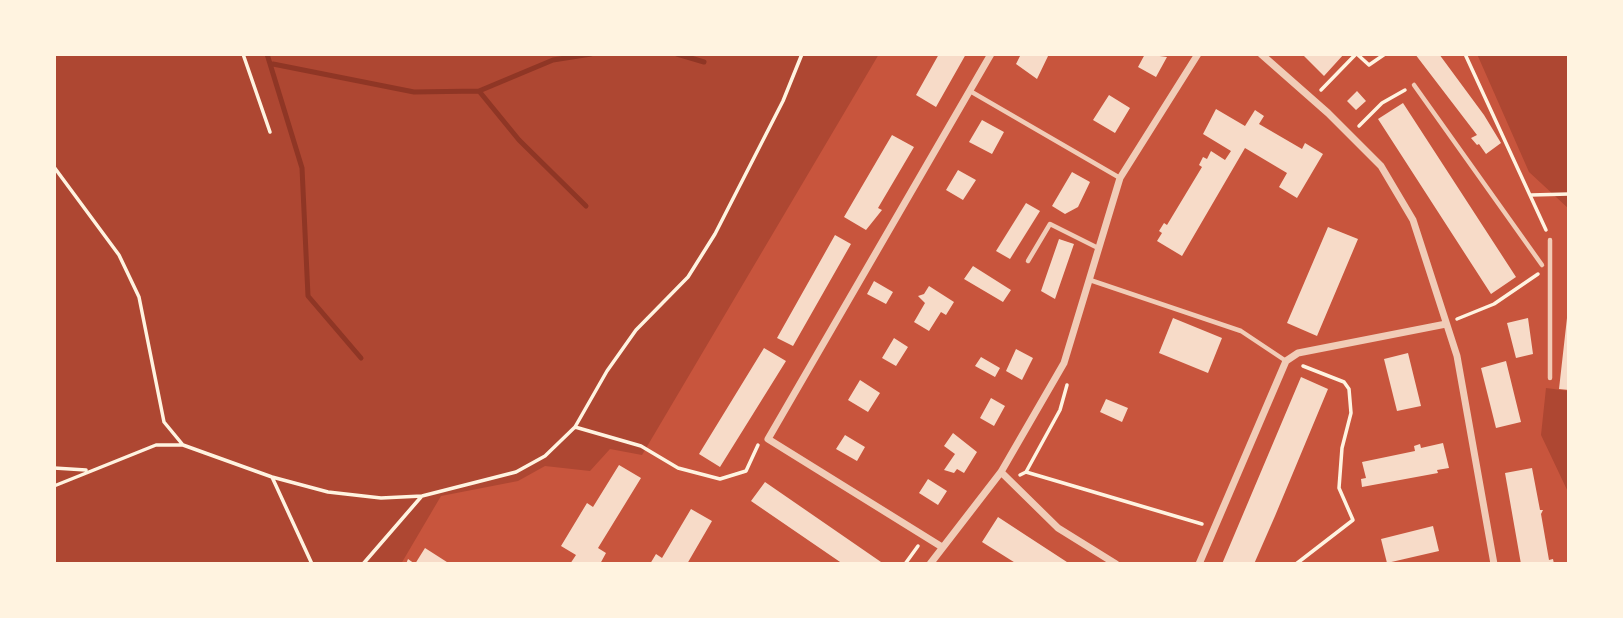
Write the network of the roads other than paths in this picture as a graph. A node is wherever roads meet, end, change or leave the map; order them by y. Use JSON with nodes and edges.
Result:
{"nodes":[{"id":1,"x":991,"y":54,"type":"edge"},
{"id":2,"x":1198,"y":54,"type":"edge"},
{"id":3,"x":1261,"y":54,"type":"edge"},
{"id":4,"x":1414,"y":85,"type":"road end"},
{"id":5,"x":970,"y":91,"type":"junction"},
{"id":6,"x":1120,"y":178,"type":"junction"},
{"id":7,"x":1550,"y":240,"type":"road end"},
{"id":8,"x":1100,"y":249,"type":"junction"},
{"id":9,"x":1028,"y":261,"type":"dead end"},
{"id":10,"x":1542,"y":265,"type":"road end"},
{"id":11,"x":1090,"y":280,"type":"junction"},
{"id":12,"x":1446,"y":324,"type":"junction"},
{"id":13,"x":1286,"y":361,"type":"junction"},
{"id":14,"x":1550,"y":379,"type":"dead end"},
{"id":15,"x":1002,"y":472,"type":"junction"},
{"id":16,"x":942,"y":547,"type":"junction"},
{"id":17,"x":930,"y":564,"type":"edge"},
{"id":18,"x":1116,"y":564,"type":"edge"},
{"id":19,"x":1199,"y":564,"type":"edge"},
{"id":20,"x":1494,"y":564,"type":"edge"}],
"edges":[{"from":1,"to":5,"type":"street"},
{"from":2,"to":6,"type":"street"},
{"from":3,"to":12,"type":"street"},
{"from":4,"to":10,"type":"lane"},
{"from":5,"to":6,"type":"lane"},
{"from":5,"to":16,"type":"street"},
{"from":6,"to":8,"type":"street"},
{"from":7,"to":14,"type":"lane"},
{"from":8,"to":9,"type":"lane"},
{"from":8,"to":11,"type":"street"},
{"from":11,"to":13,"type":"lane"},
{"from":11,"to":15,"type":"street"},
{"from":12,"to":13,"type":"street"},
{"from":12,"to":20,"type":"street"},
{"from":13,"to":19,"type":"street"},
{"from":15,"to":16,"type":"street"},
{"from":15,"to":18,"type":"street"},
{"from":16,"to":17,"type":"street"}]}
